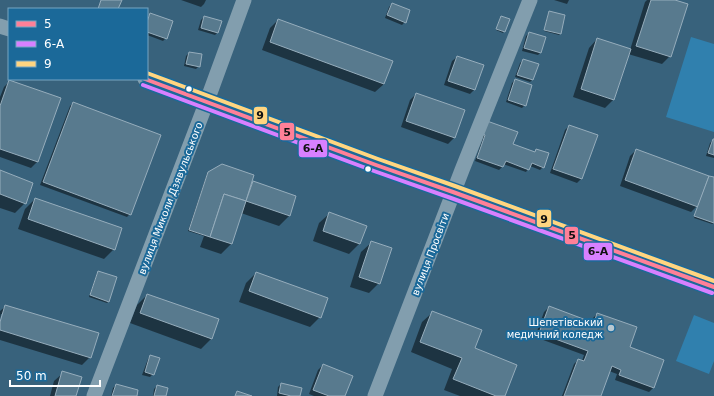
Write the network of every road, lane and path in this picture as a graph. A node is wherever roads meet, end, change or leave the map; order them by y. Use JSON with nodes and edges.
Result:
{"nodes":[{"id":1,"x":244,"y":0,"type":"edge"},
{"id":2,"x":530,"y":0,"type":"edge"},
{"id":3,"x":148,"y":80,"type":"edge"},
{"id":4,"x":206,"y":102,"type":"junction"},
{"id":5,"x":453,"y":192,"type":"junction"},
{"id":6,"x":714,"y":287,"type":"edge"},
{"id":7,"x":94,"y":396,"type":"edge"},
{"id":8,"x":375,"y":396,"type":"edge"}],
"edges":[{"from":1,"to":4,"type":"street","name":"вулиця Миколи Дзявульського"},
{"from":2,"to":5,"type":"street","name":"вулиця Просвіти"},
{"from":3,"to":4,"type":"street"},
{"from":4,"to":5,"type":"street"},
{"from":4,"to":7,"type":"street","name":"вулиця Миколи Дзявульського"},
{"from":5,"to":6,"type":"street"},
{"from":5,"to":8,"type":"street","name":"вулиця Просвіти"}]}
